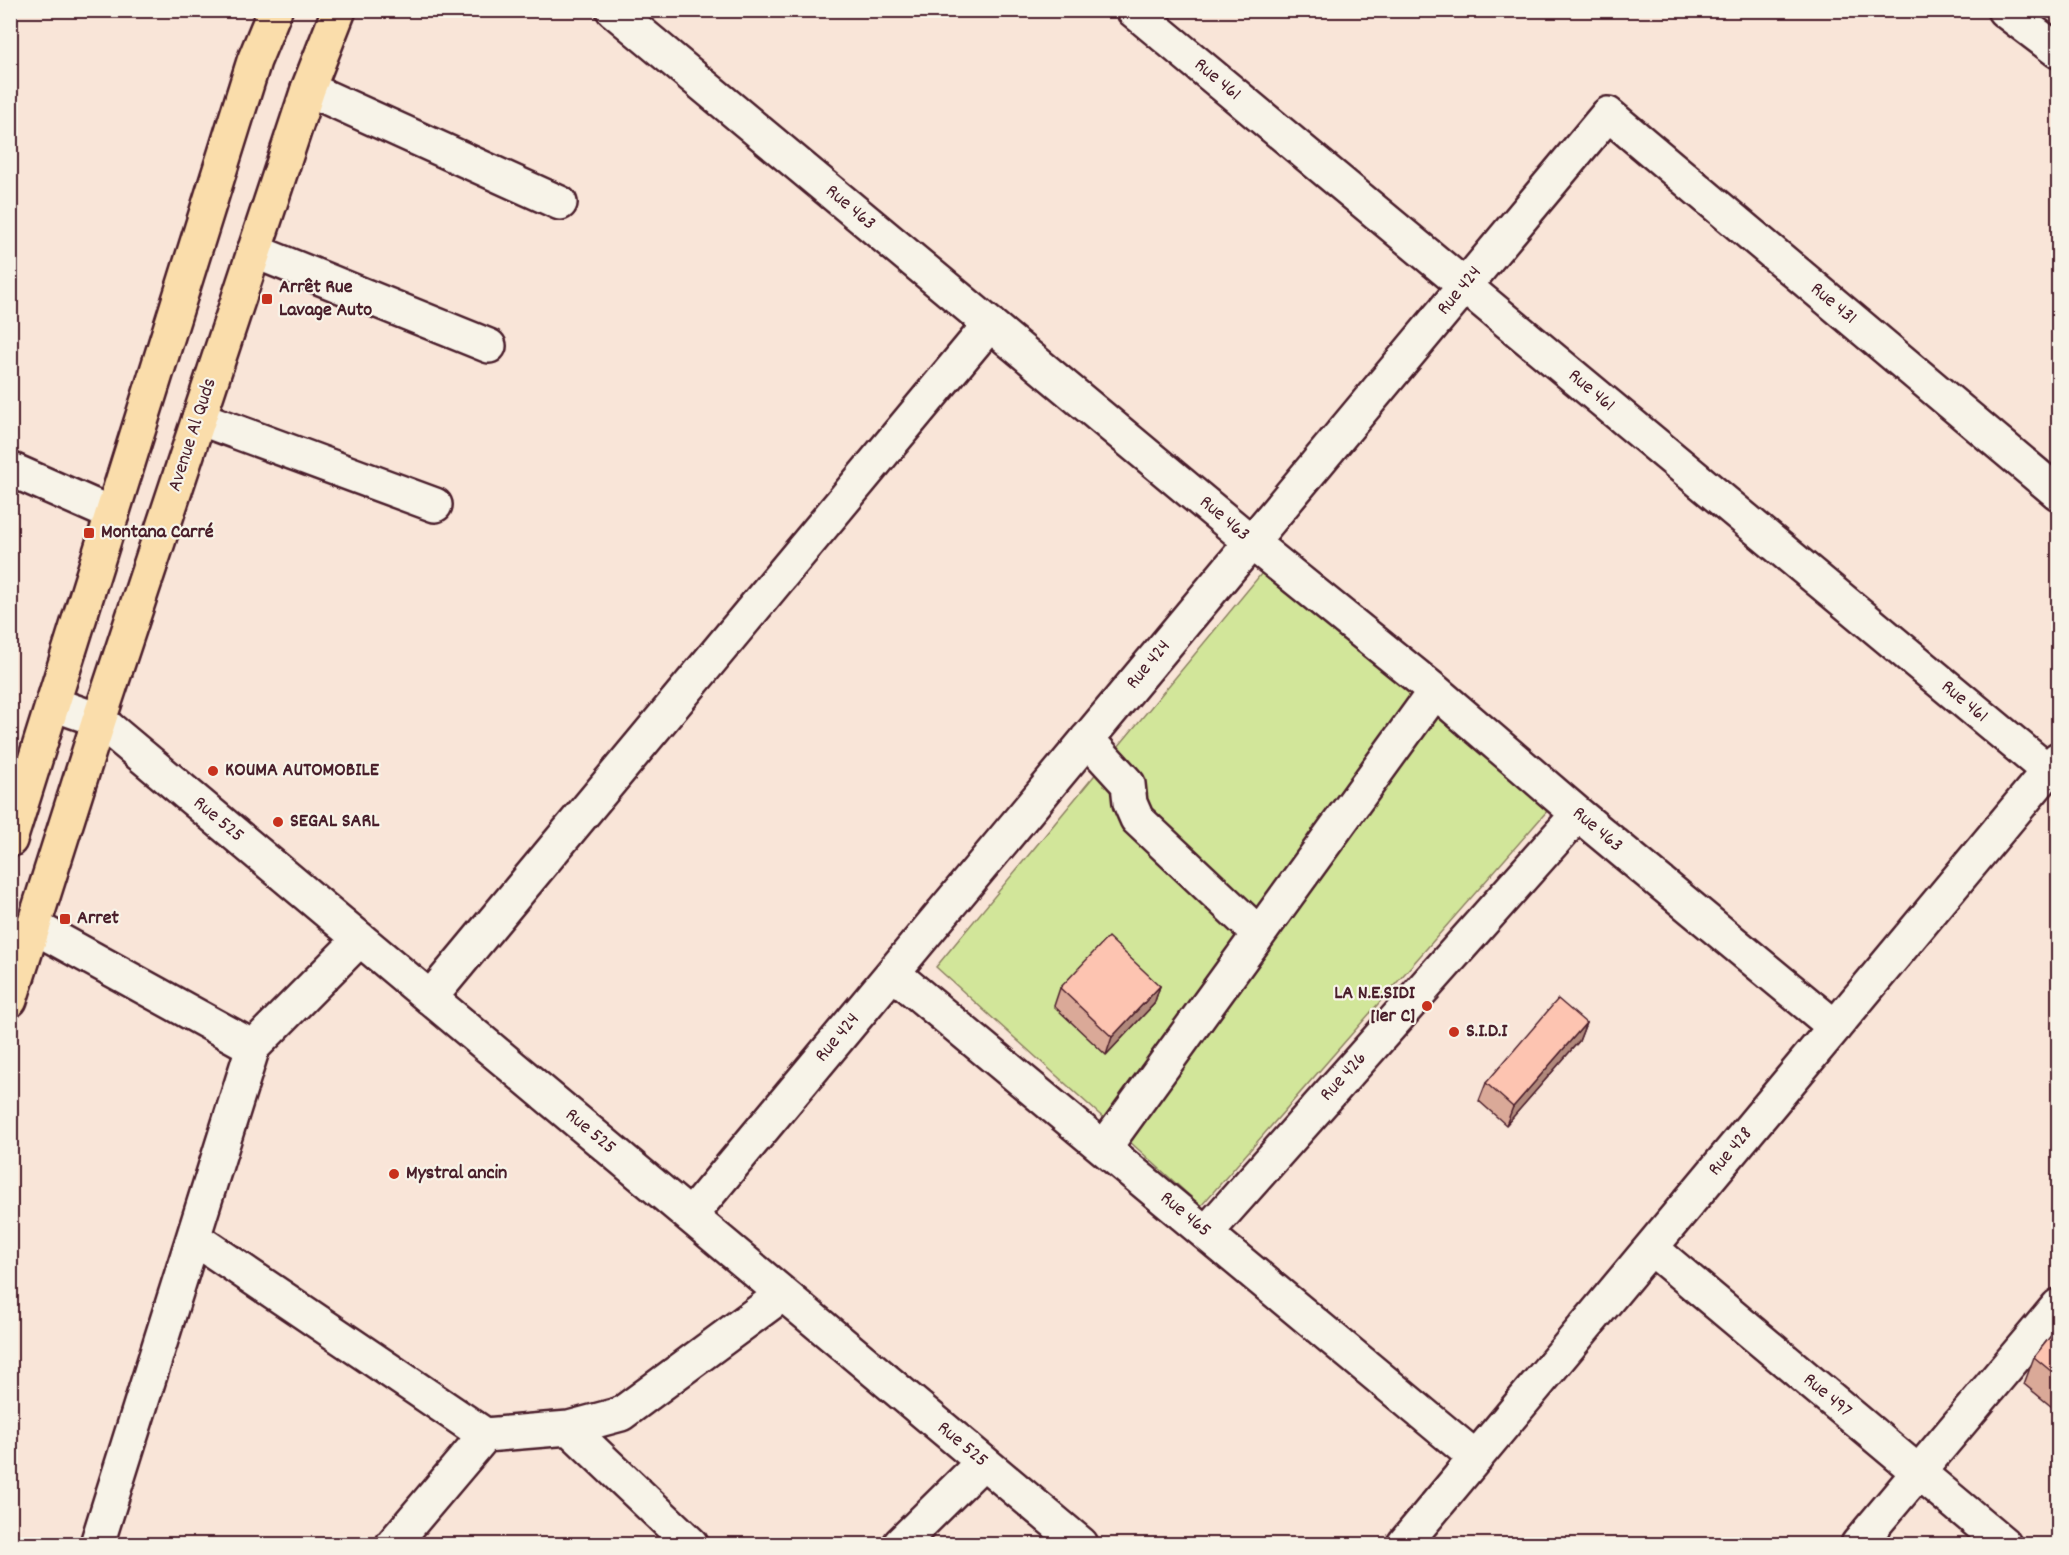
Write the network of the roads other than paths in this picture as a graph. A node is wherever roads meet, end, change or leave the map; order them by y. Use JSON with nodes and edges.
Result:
{"nodes":[{"id":1,"x":275,"y":10,"type":"edge"},
{"id":2,"x":339,"y":10,"type":"edge"},
{"id":3,"x":613,"y":10,"type":"edge"},
{"id":4,"x":1133,"y":10,"type":"edge"},
{"id":5,"x":2004,"y":10,"type":"edge"},
{"id":6,"x":2058,"y":51,"type":"edge"},
{"id":7,"x":308,"y":89,"type":"junction"},
{"id":8,"x":1608,"y":114,"type":"joint"},
{"id":9,"x":560,"y":203,"type":"dead end"},
{"id":10,"x":254,"y":251,"type":"junction"},
{"id":11,"x":1465,"y":286,"type":"junction"},
{"id":12,"x":990,"y":324,"type":"junction"},
{"id":13,"x":489,"y":346,"type":"dead end"},
{"id":14,"x":199,"y":418,"type":"junction"},
{"id":15,"x":10,"y":469,"type":"edge"},
{"id":16,"x":2058,"y":493,"type":"edge"},
{"id":17,"x":435,"y":506,"type":"dead end"},
{"id":18,"x":112,"y":514,"type":"junction"},
{"id":19,"x":1251,"y":542,"type":"junction"},
{"id":20,"x":1436,"y":691,"type":"junction"},
{"id":21,"x":53,"y":704,"type":"junction"},
{"id":22,"x":99,"y":720,"type":"junction"},
{"id":23,"x":1088,"y":739,"type":"junction"},
{"id":24,"x":2053,"y":765,"type":"edge"},
{"id":25,"x":1578,"y":814,"type":"junction"},
{"id":26,"x":10,"y":840,"type":"edge"},
{"id":27,"x":33,"y":926,"type":"junction"},
{"id":28,"x":1259,"y":934,"type":"junction"},
{"id":29,"x":360,"y":939,"type":"junction"},
{"id":30,"x":893,"y":973,"type":"junction"},
{"id":31,"x":430,"y":998,"type":"junction"},
{"id":32,"x":10,"y":1000,"type":"edge"},
{"id":33,"x":1835,"y":1027,"type":"junction"},
{"id":34,"x":253,"y":1047,"type":"junction"},
{"id":35,"x":1104,"y":1148,"type":"junction"},
{"id":36,"x":690,"y":1216,"type":"junction"},
{"id":37,"x":1206,"y":1233,"type":"junction"},
{"id":38,"x":194,"y":1238,"type":"junction"},
{"id":39,"x":1651,"y":1248,"type":"junction"},
{"id":40,"x":783,"y":1294,"type":"junction"},
{"id":41,"x":2058,"y":1306,"type":"edge"},
{"id":42,"x":569,"y":1428,"type":"junction"},
{"id":43,"x":485,"y":1436,"type":"junction"},
{"id":44,"x":1476,"y":1458,"type":"junction"},
{"id":45,"x":983,"y":1462,"type":"junction"},
{"id":46,"x":1918,"y":1473,"type":"junction"},
{"id":47,"x":97,"y":1545,"type":"edge"},
{"id":48,"x":393,"y":1545,"type":"edge"},
{"id":49,"x":690,"y":1545,"type":"edge"},
{"id":50,"x":900,"y":1545,"type":"edge"},
{"id":51,"x":1081,"y":1545,"type":"edge"},
{"id":52,"x":1404,"y":1545,"type":"edge"},
{"id":53,"x":1858,"y":1545,"type":"edge"},
{"id":54,"x":2004,"y":1545,"type":"edge"}],
"edges":[{"from":1,"to":18,"type":"main road"},
{"from":2,"to":7,"type":"main road","name":"Avenue Al Quds"},
{"from":3,"to":12,"type":"street","name":"Rue 463"},
{"from":4,"to":11,"type":"street","name":"Rue 461"},
{"from":5,"to":6,"type":"street"},
{"from":7,"to":9,"type":"street"},
{"from":7,"to":10,"type":"main road","name":"Avenue Al Quds"},
{"from":8,"to":11,"type":"street","name":"Rue 424"},
{"from":8,"to":16,"type":"street","name":"Rue 431"},
{"from":10,"to":13,"type":"street"},
{"from":10,"to":14,"type":"main road","name":"Avenue Al Quds"},
{"from":11,"to":19,"type":"street","name":"Rue 424"},
{"from":11,"to":24,"type":"street","name":"Rue 461"},
{"from":12,"to":19,"type":"street","name":"Rue 463"},
{"from":12,"to":31,"type":"street"},
{"from":14,"to":17,"type":"street"},
{"from":14,"to":22,"type":"main road","name":"Avenue Al Quds"},
{"from":15,"to":18,"type":"street"},
{"from":18,"to":21,"type":"main road"},
{"from":19,"to":20,"type":"street","name":"Rue 463"},
{"from":19,"to":23,"type":"street","name":"Rue 424"},
{"from":20,"to":25,"type":"street","name":"Rue 463"},
{"from":20,"to":28,"type":"street"},
{"from":21,"to":22,"type":"street"},
{"from":21,"to":26,"type":"main road"},
{"from":22,"to":27,"type":"main road","name":"Avenue Al Quds"},
{"from":22,"to":29,"type":"street","name":"Rue 525"},
{"from":23,"to":28,"type":"street"},
{"from":23,"to":30,"type":"street","name":"Rue 424"},
{"from":24,"to":33,"type":"street","name":"Rue 428"},
{"from":25,"to":33,"type":"street","name":"Rue 463"},
{"from":25,"to":37,"type":"street","name":"Rue 426"},
{"from":27,"to":32,"type":"main road","name":"Avenue Al Quds"},
{"from":27,"to":34,"type":"street"},
{"from":28,"to":35,"type":"street"},
{"from":29,"to":31,"type":"street","name":"Rue 525"},
{"from":29,"to":34,"type":"street"},
{"from":30,"to":35,"type":"street","name":"Rue 465"},
{"from":30,"to":36,"type":"street","name":"Rue 424"},
{"from":31,"to":36,"type":"street","name":"Rue 525"},
{"from":33,"to":39,"type":"street","name":"Rue 428"},
{"from":34,"to":38,"type":"street"},
{"from":35,"to":37,"type":"street","name":"Rue 465"},
{"from":36,"to":40,"type":"street","name":"Rue 525"},
{"from":37,"to":44,"type":"street","name":"Rue 465"},
{"from":38,"to":43,"type":"street"},
{"from":38,"to":47,"type":"street"},
{"from":39,"to":44,"type":"street","name":"Rue 428"},
{"from":39,"to":46,"type":"street","name":"Rue 497"},
{"from":40,"to":42,"type":"street"},
{"from":40,"to":45,"type":"street","name":"Rue 525"},
{"from":41,"to":46,"type":"street"},
{"from":42,"to":43,"type":"street"},
{"from":42,"to":49,"type":"street"},
{"from":43,"to":48,"type":"street"},
{"from":44,"to":52,"type":"street","name":"Rue 428"},
{"from":45,"to":50,"type":"street"},
{"from":45,"to":51,"type":"street","name":"Rue 525"},
{"from":46,"to":53,"type":"street"},
{"from":46,"to":54,"type":"street","name":"Rue 497"}]}
